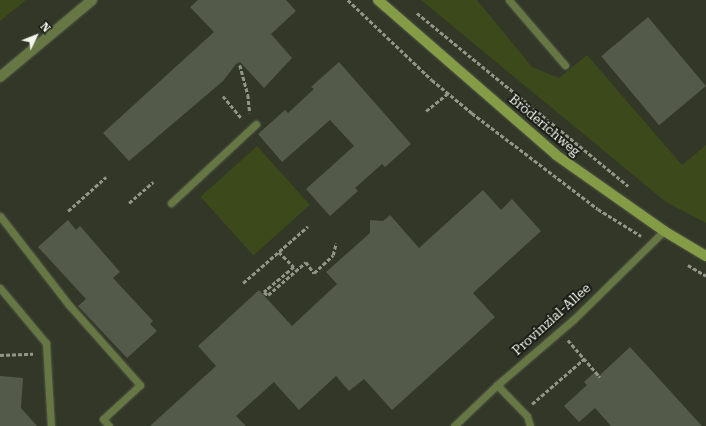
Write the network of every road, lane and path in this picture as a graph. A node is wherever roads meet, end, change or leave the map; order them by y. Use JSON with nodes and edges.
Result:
{"nodes":[{"id":1,"x":92,"y":0,"type":"edge"},
{"id":2,"x":348,"y":0,"type":"edge"},
{"id":3,"x":379,"y":0,"type":"edge"},
{"id":4,"x":509,"y":0,"type":"edge"},
{"id":5,"x":412,"y":9,"type":"dead end"},
{"id":6,"x":240,"y":65,"type":"dead end"},
{"id":7,"x":565,"y":65,"type":"dead end"},
{"id":8,"x":0,"y":77,"type":"edge"},
{"id":9,"x":448,"y":93,"type":"junction"},
{"id":10,"x":223,"y":96,"type":"dead end"},
{"id":11,"x":426,"y":111,"type":"dead end"},
{"id":12,"x":254,"y":127,"type":"junction"},
{"id":13,"x":106,"y":177,"type":"dead end"},
{"id":14,"x":153,"y":182,"type":"dead end"},
{"id":15,"x":630,"y":188,"type":"dead end"},
{"id":16,"x":129,"y":203,"type":"dead end"},
{"id":17,"x":171,"y":203,"type":"dead end"},
{"id":18,"x":68,"y":211,"type":"dead end"},
{"id":19,"x":0,"y":216,"type":"edge"},
{"id":20,"x":308,"y":226,"type":"dead end"},
{"id":21,"x":664,"y":231,"type":"junction"},
{"id":22,"x":652,"y":242,"type":"junction"},
{"id":23,"x":336,"y":243,"type":"dead end"},
{"id":24,"x":279,"y":252,"type":"junction"},
{"id":25,"x":706,"y":256,"type":"edge"},
{"id":26,"x":683,"y":261,"type":"dead end"},
{"id":27,"x":706,"y":276,"type":"edge"},
{"id":28,"x":243,"y":283,"type":"dead end"},
{"id":29,"x":0,"y":288,"type":"edge"},
{"id":30,"x":560,"y":330,"type":"junction"},
{"id":31,"x":47,"y":354,"type":"junction"},
{"id":32,"x":0,"y":355,"type":"edge"},
{"id":33,"x":584,"y":358,"type":"junction"},
{"id":34,"x":600,"y":377,"type":"dead end"},
{"id":35,"x":497,"y":385,"type":"junction"},
{"id":36,"x":523,"y":412,"type":"junction"},
{"id":37,"x":51,"y":426,"type":"edge"},
{"id":38,"x":109,"y":426,"type":"edge"},
{"id":39,"x":454,"y":426,"type":"edge"},
{"id":40,"x":530,"y":426,"type":"edge"}],
"edges":[{"from":1,"to":8,"type":"street"},
{"from":2,"to":9,"type":"path"},
{"from":3,"to":21,"type":"street","name":"Bröderichweg"},
{"from":4,"to":7,"type":"lane"},
{"from":5,"to":15,"type":"path"},
{"from":6,"to":12,"type":"path"},
{"from":9,"to":11,"type":"path"},
{"from":9,"to":22,"type":"path"},
{"from":10,"to":12,"type":"path"},
{"from":12,"to":17,"type":"lane"},
{"from":13,"to":18,"type":"path"},
{"from":14,"to":16,"type":"path"},
{"from":19,"to":38,"type":"lane"},
{"from":20,"to":24,"type":"path"},
{"from":21,"to":22,"type":"lane","name":"Provinzial-Allee"},
{"from":21,"to":25,"type":"street","name":"Bröderichweg"},
{"from":22,"to":30,"type":"lane","name":"Provinzial-Allee"},
{"from":23,"to":24,"type":"path"},
{"from":24,"to":28,"type":"path"},
{"from":26,"to":27,"type":"path"},
{"from":29,"to":31,"type":"lane"},
{"from":30,"to":33,"type":"path"},
{"from":30,"to":35,"type":"lane","name":"Provinzial-Allee"},
{"from":31,"to":32,"type":"path"},
{"from":31,"to":37,"type":"lane"},
{"from":33,"to":34,"type":"path"},
{"from":33,"to":36,"type":"path"},
{"from":35,"to":36,"type":"lane"},
{"from":35,"to":39,"type":"lane","name":"Provinzial-Allee"},
{"from":36,"to":40,"type":"lane"}]}
